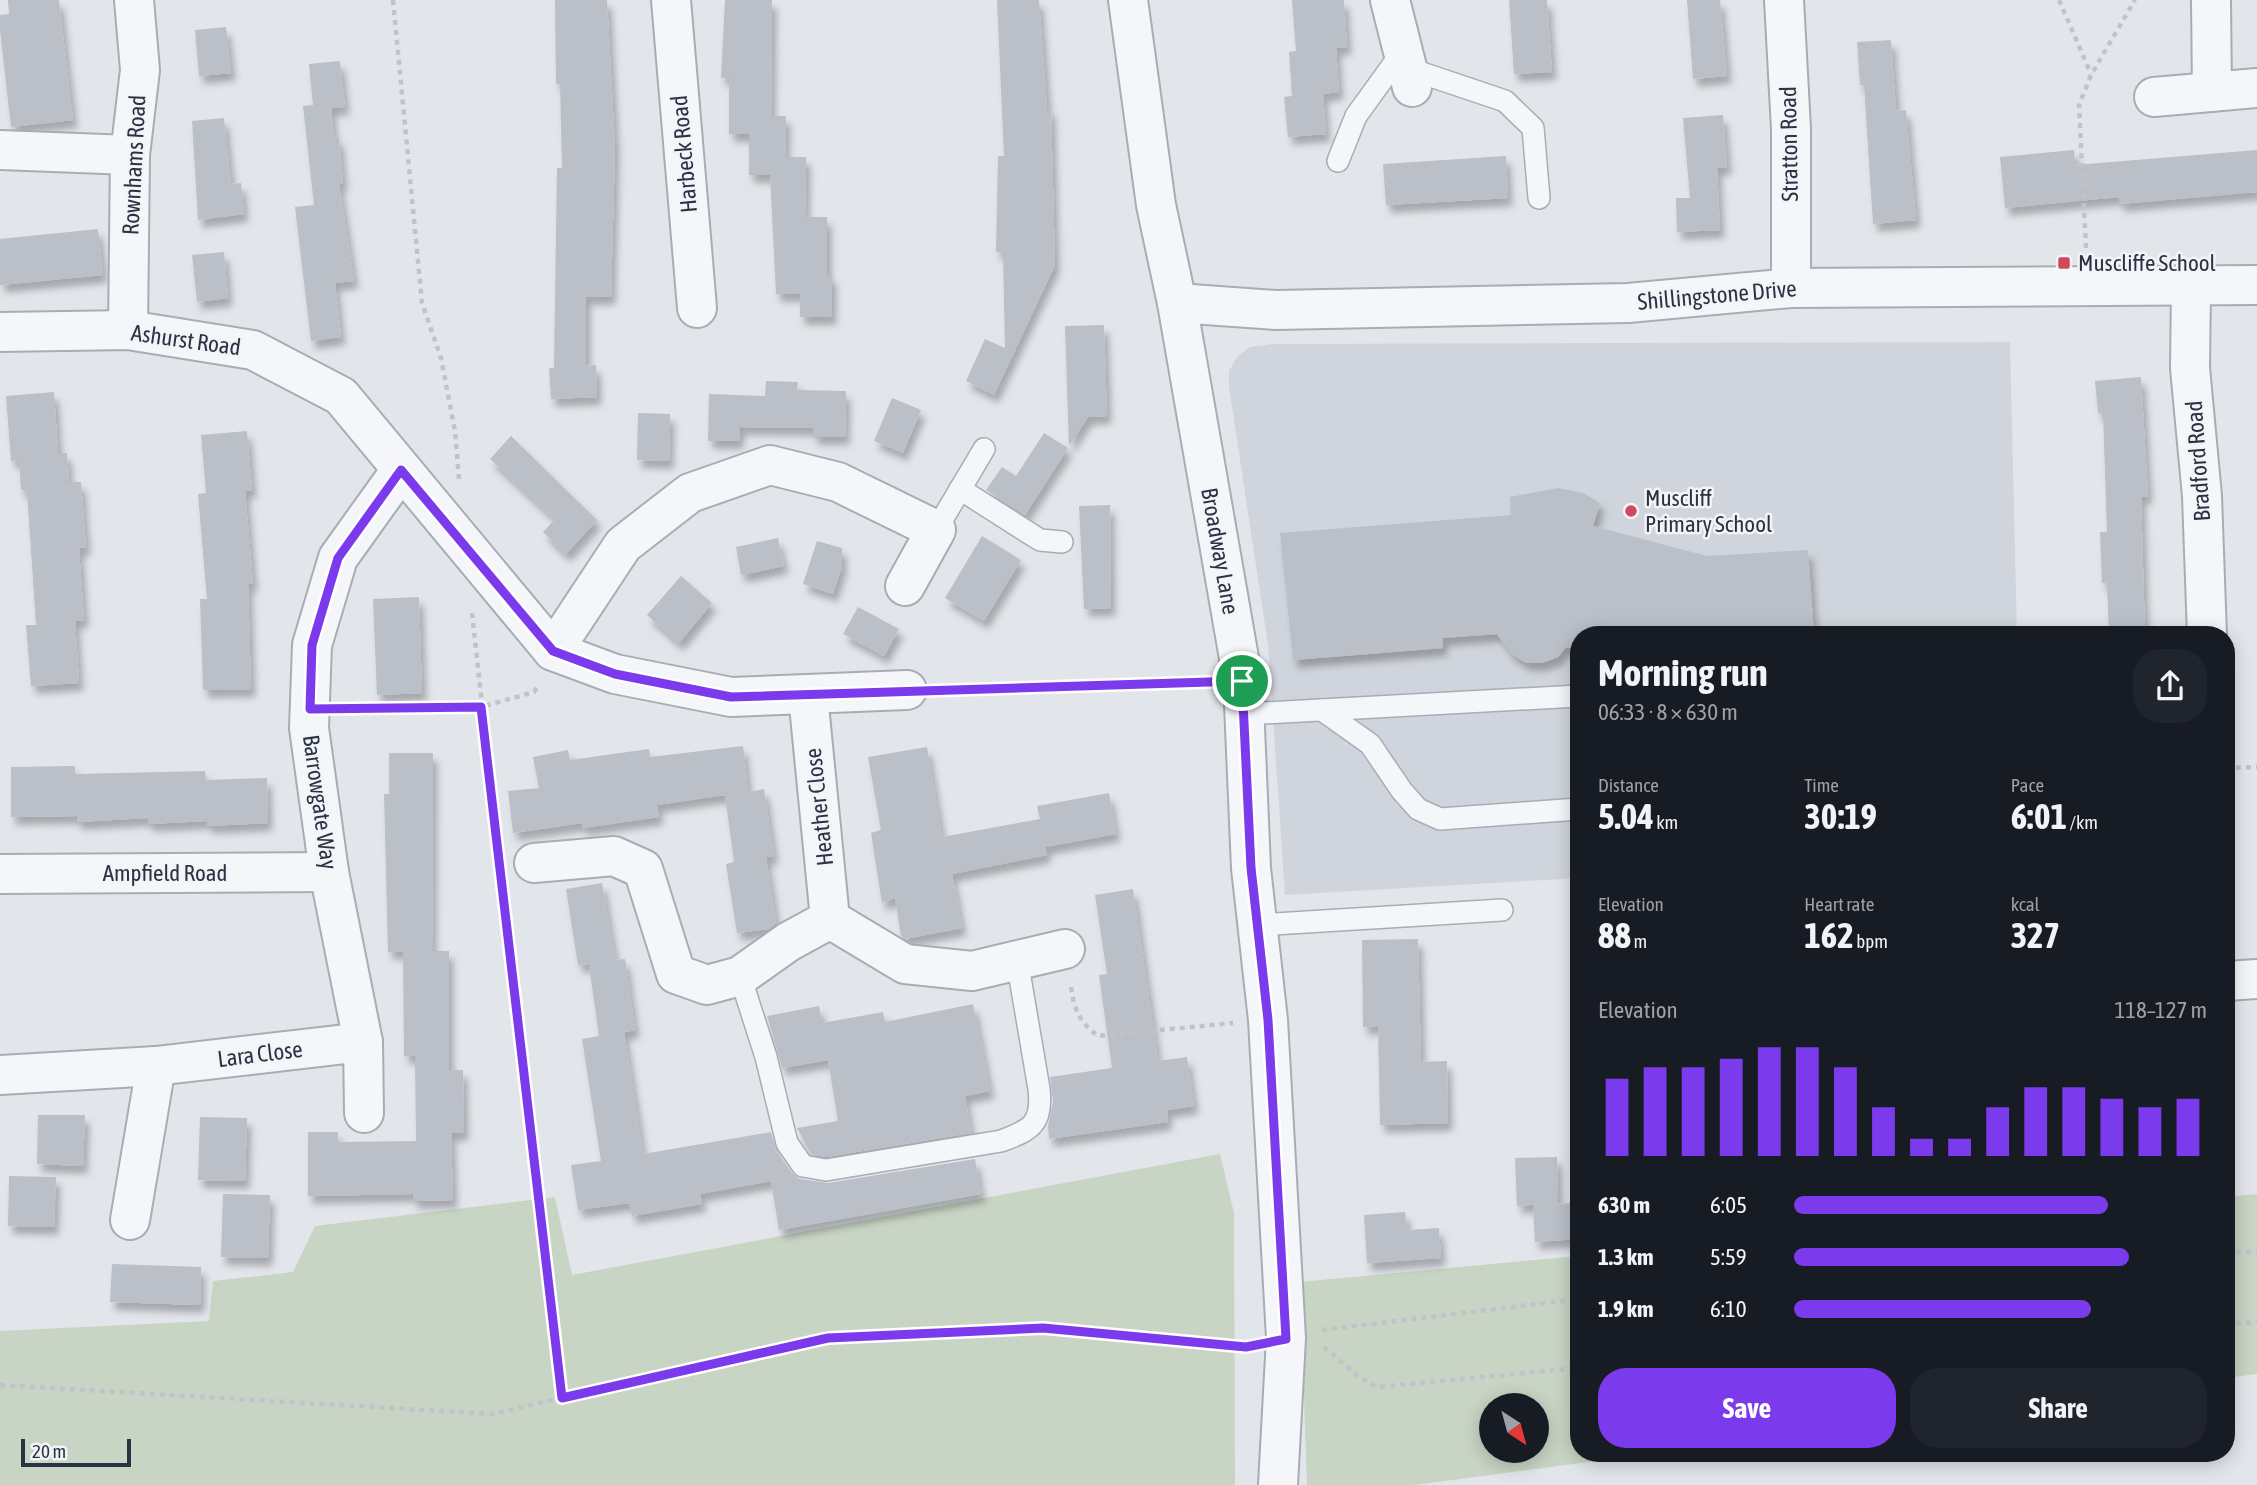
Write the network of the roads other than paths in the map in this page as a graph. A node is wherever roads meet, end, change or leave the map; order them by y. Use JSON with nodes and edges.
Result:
{"nodes":[{"id":1,"x":134,"y":0,"type":"edge"},
{"id":2,"x":671,"y":0,"type":"edge"},
{"id":3,"x":1128,"y":0,"type":"edge"},
{"id":4,"x":1390,"y":0,"type":"edge"},
{"id":5,"x":1784,"y":0,"type":"edge"},
{"id":6,"x":2211,"y":0,"type":"edge"},
{"id":7,"x":1407,"y":68,"type":"junction"},
{"id":8,"x":2257,"y":88,"type":"edge"},
{"id":9,"x":2211,"y":92,"type":"junction"},
{"id":10,"x":2154,"y":97,"type":"dead end"},
{"id":11,"x":0,"y":150,"type":"edge"},
{"id":12,"x":130,"y":155,"type":"junction"},
{"id":13,"x":1338,"y":161,"type":"dead end"},
{"id":14,"x":1539,"y":198,"type":"dead end"},
{"id":15,"x":2257,"y":285,"type":"edge"},
{"id":16,"x":2191,"y":287,"type":"junction"},
{"id":17,"x":1791,"y":288,"type":"junction"},
{"id":18,"x":1177,"y":303,"type":"junction"},
{"id":19,"x":697,"y":308,"type":"dead end"},
{"id":20,"x":128,"y":330,"type":"junction"},
{"id":21,"x":0,"y":332,"type":"edge"},
{"id":22,"x":984,"y":449,"type":"dead end"},
{"id":23,"x":401,"y":470,"type":"junction"},
{"id":24,"x":960,"y":489,"type":"junction"},
{"id":25,"x":936,"y":530,"type":"junction"},
{"id":26,"x":1062,"y":542,"type":"dead end"},
{"id":27,"x":905,"y":586,"type":"dead end"},
{"id":28,"x":2207,"y":626,"type":"edge"},
{"id":29,"x":558,"y":653,"type":"junction"},
{"id":30,"x":907,"y":690,"type":"road end"},
{"id":31,"x":808,"y":695,"type":"junction"},
{"id":32,"x":1570,"y":696,"type":"edge"},
{"id":33,"x":1244,"y":698,"type":"junction"},
{"id":34,"x":1322,"y":710,"type":"junction"},
{"id":35,"x":1570,"y":810,"type":"edge"},
{"id":36,"x":511,"y":865,"type":"road end"},
{"id":37,"x":329,"y":872,"type":"junction"},
{"id":38,"x":0,"y":874,"type":"edge"},
{"id":39,"x":1503,"y":911,"type":"dead end"},
{"id":40,"x":830,"y":919,"type":"junction"},
{"id":41,"x":1257,"y":925,"type":"junction"},
{"id":42,"x":1065,"y":949,"type":"road end"},
{"id":43,"x":1017,"y":960,"type":"junction"},
{"id":44,"x":740,"y":976,"type":"junction"},
{"id":45,"x":2257,"y":979,"type":"edge"},
{"id":46,"x":2235,"y":980,"type":"edge"},
{"id":47,"x":363,"y":1042,"type":"junction"},
{"id":48,"x":156,"y":1066,"type":"junction"},
{"id":49,"x":0,"y":1075,"type":"edge"},
{"id":50,"x":364,"y":1113,"type":"dead end"},
{"id":51,"x":130,"y":1220,"type":"dead end"},
{"id":52,"x":1278,"y":1485,"type":"edge"}],
"edges":[{"from":1,"to":12,"type":"street","name":"Rownhams Road"},
{"from":2,"to":19,"type":"street","name":"Harbeck Road"},
{"from":3,"to":18,"type":"street","name":"Broadway Lane"},
{"from":4,"to":7,"type":"street"},
{"from":5,"to":17,"type":"street","name":"Stratton Road"},
{"from":6,"to":9,"type":"street"},
{"from":7,"to":13,"type":"lane"},
{"from":7,"to":14,"type":"lane"},
{"from":8,"to":9,"type":"street"},
{"from":9,"to":10,"type":"street"},
{"from":11,"to":12,"type":"street"},
{"from":12,"to":20,"type":"street","name":"Rownhams Road"},
{"from":15,"to":16,"type":"street","name":"Shillingstone Drive"},
{"from":16,"to":17,"type":"street","name":"Shillingstone Drive"},
{"from":16,"to":28,"type":"street","name":"Bradford Road"},
{"from":17,"to":18,"type":"street","name":"Shillingstone Drive"},
{"from":18,"to":33,"type":"street","name":"Broadway Lane"},
{"from":20,"to":21,"type":"street","name":"Ashurst Road"},
{"from":20,"to":23,"type":"street","name":"Ashurst Road"},
{"from":22,"to":24,"type":"lane"},
{"from":23,"to":29,"type":"street","name":"Ashurst Road"},
{"from":23,"to":37,"type":"street","name":"Barrowgate Way"},
{"from":24,"to":25,"type":"lane"},
{"from":24,"to":26,"type":"lane"},
{"from":25,"to":27,"type":"street"},
{"from":25,"to":29,"type":"street"},
{"from":29,"to":31,"type":"street","name":"Ashurst Road"},
{"from":30,"to":31,"type":"street","name":"Ashurst Road"},
{"from":31,"to":40,"type":"street","name":"Heather Close"},
{"from":32,"to":34,"type":"lane"},
{"from":33,"to":34,"type":"lane"},
{"from":33,"to":41,"type":"street","name":"Broadway Lane"},
{"from":34,"to":35,"type":"lane"},
{"from":36,"to":44,"type":"street"},
{"from":37,"to":38,"type":"street","name":"Ampfield Road"},
{"from":37,"to":47,"type":"street","name":"Barrowgate Way"},
{"from":39,"to":41,"type":"lane"},
{"from":40,"to":43,"type":"street"},
{"from":40,"to":44,"type":"street"},
{"from":41,"to":52,"type":"street","name":"Broadway Lane"},
{"from":42,"to":43,"type":"street"},
{"from":43,"to":44,"type":"lane"},
{"from":45,"to":46,"type":"street"},
{"from":47,"to":48,"type":"street","name":"Lara Close"},
{"from":47,"to":50,"type":"street","name":"Barrowgate Way"},
{"from":48,"to":49,"type":"street","name":"Lara Close"},
{"from":48,"to":51,"type":"street"}]}
